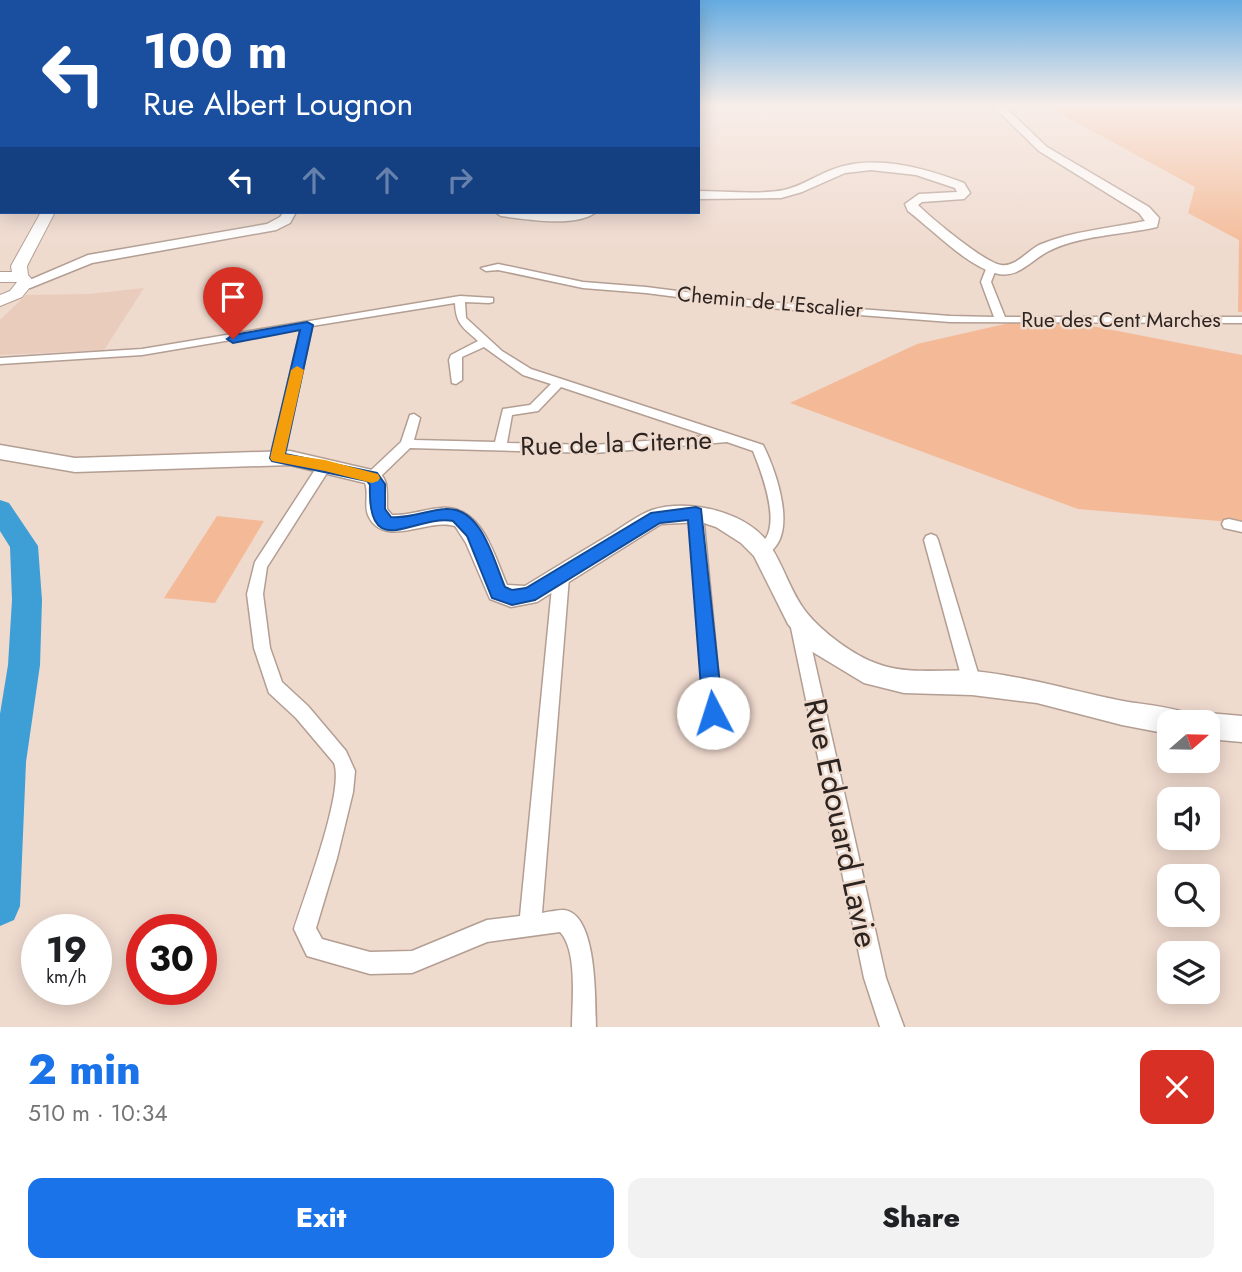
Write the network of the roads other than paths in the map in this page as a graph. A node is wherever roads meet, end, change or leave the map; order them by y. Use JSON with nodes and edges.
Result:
{"nodes":[{"id":1,"x":1052,"y":154,"type":"edge"},
{"id":2,"x":700,"y":195,"type":"edge"},
{"id":3,"x":47,"y":214,"type":"edge"},
{"id":4,"x":289,"y":214,"type":"edge"},
{"id":5,"x":515,"y":214,"type":"edge"},
{"id":6,"x":579,"y":214,"type":"edge"},
{"id":7,"x":38,"y":227,"type":"junction"},
{"id":8,"x":486,"y":268,"type":"dead end"},
{"id":9,"x":0,"y":269,"type":"edge"},
{"id":10,"x":991,"y":269,"type":"junction"},
{"id":11,"x":0,"y":277,"type":"edge"},
{"id":12,"x":23,"y":280,"type":"junction"},
{"id":13,"x":460,"y":299,"type":"junction"},
{"id":14,"x":489,"y":300,"type":"dead end"},
{"id":15,"x":0,"y":301,"type":"edge"},
{"id":16,"x":1001,"y":320,"type":"junction"},
{"id":17,"x":1242,"y":320,"type":"edge"},
{"id":18,"x":307,"y":325,"type":"junction"},
{"id":19,"x":485,"y":342,"type":"junction"},
{"id":20,"x":0,"y":361,"type":"edge"},
{"id":21,"x":456,"y":380,"type":"dead end"},
{"id":22,"x":559,"y":382,"type":"junction"},
{"id":23,"x":414,"y":418,"type":"dead end"},
{"id":24,"x":733,"y":439,"type":"junction"},
{"id":25,"x":407,"y":444,"type":"junction"},
{"id":26,"x":500,"y":447,"type":"junction"},
{"id":27,"x":0,"y":452,"type":"edge"},
{"id":28,"x":277,"y":458,"type":"junction"},
{"id":29,"x":325,"y":465,"type":"junction"},
{"id":30,"x":372,"y":477,"type":"junction"},
{"id":31,"x":696,"y":513,"type":"junction"},
{"id":32,"x":931,"y":540,"type":"dead end"},
{"id":33,"x":762,"y":550,"type":"junction"},
{"id":34,"x":561,"y":577,"type":"junction"},
{"id":35,"x":796,"y":617,"type":"junction"},
{"id":36,"x":972,"y":683,"type":"junction"},
{"id":37,"x":713,"y":713,"type":"dead end"},
{"id":38,"x":1157,"y":719,"type":"edge"},
{"id":39,"x":1220,"y":727,"type":"edge"},
{"id":40,"x":1242,"y":729,"type":"edge"},
{"id":41,"x":530,"y":924,"type":"junction"},
{"id":42,"x":584,"y":1027,"type":"edge"},
{"id":43,"x":892,"y":1027,"type":"edge"}],
"edges":[{"from":1,"to":10,"type":"main road"},
{"from":2,"to":10,"type":"main road"},
{"from":3,"to":7,"type":"main road"},
{"from":4,"to":12,"type":"main road"},
{"from":5,"to":6,"type":"main road"},
{"from":7,"to":9,"type":"main road"},
{"from":7,"to":12,"type":"main road"},
{"from":8,"to":16,"type":"street","name":"Chemin de L'Escalier"},
{"from":10,"to":16,"type":"street"},
{"from":11,"to":12,"type":"main road"},
{"from":12,"to":15,"type":"main road"},
{"from":13,"to":14,"type":"street"},
{"from":13,"to":18,"type":"street"},
{"from":13,"to":19,"type":"street","name":"Rue de la Citerne"},
{"from":16,"to":17,"type":"street","name":"Rue des Cent Marches"},
{"from":18,"to":20,"type":"street"},
{"from":18,"to":28,"type":"street"},
{"from":19,"to":21,"type":"street"},
{"from":19,"to":22,"type":"street","name":"Rue de la Citerne"},
{"from":22,"to":24,"type":"street","name":"Rue de la Citerne"},
{"from":22,"to":26,"type":"street","name":"Rue de la Citerne"},
{"from":23,"to":25,"type":"street"},
{"from":24,"to":26,"type":"street","name":"Rue de la Citerne"},
{"from":24,"to":33,"type":"street","name":"Rue de la Citerne"},
{"from":25,"to":26,"type":"street","name":"Rue de la Citerne"},
{"from":25,"to":30,"type":"street"},
{"from":27,"to":28,"type":"main road"},
{"from":28,"to":29,"type":"main road"},
{"from":29,"to":30,"type":"main road"},
{"from":29,"to":41,"type":"street"},
{"from":30,"to":34,"type":"main road"},
{"from":31,"to":33,"type":"main road"},
{"from":31,"to":34,"type":"main road"},
{"from":31,"to":37,"type":"street"},
{"from":32,"to":36,"type":"street"},
{"from":33,"to":35,"type":"main road"},
{"from":34,"to":41,"type":"street"},
{"from":35,"to":36,"type":"main road"},
{"from":35,"to":43,"type":"street","name":"Rue Edouard Lavie"},
{"from":36,"to":38,"type":"main road"},
{"from":39,"to":40,"type":"main road"},
{"from":41,"to":42,"type":"street"}]}
